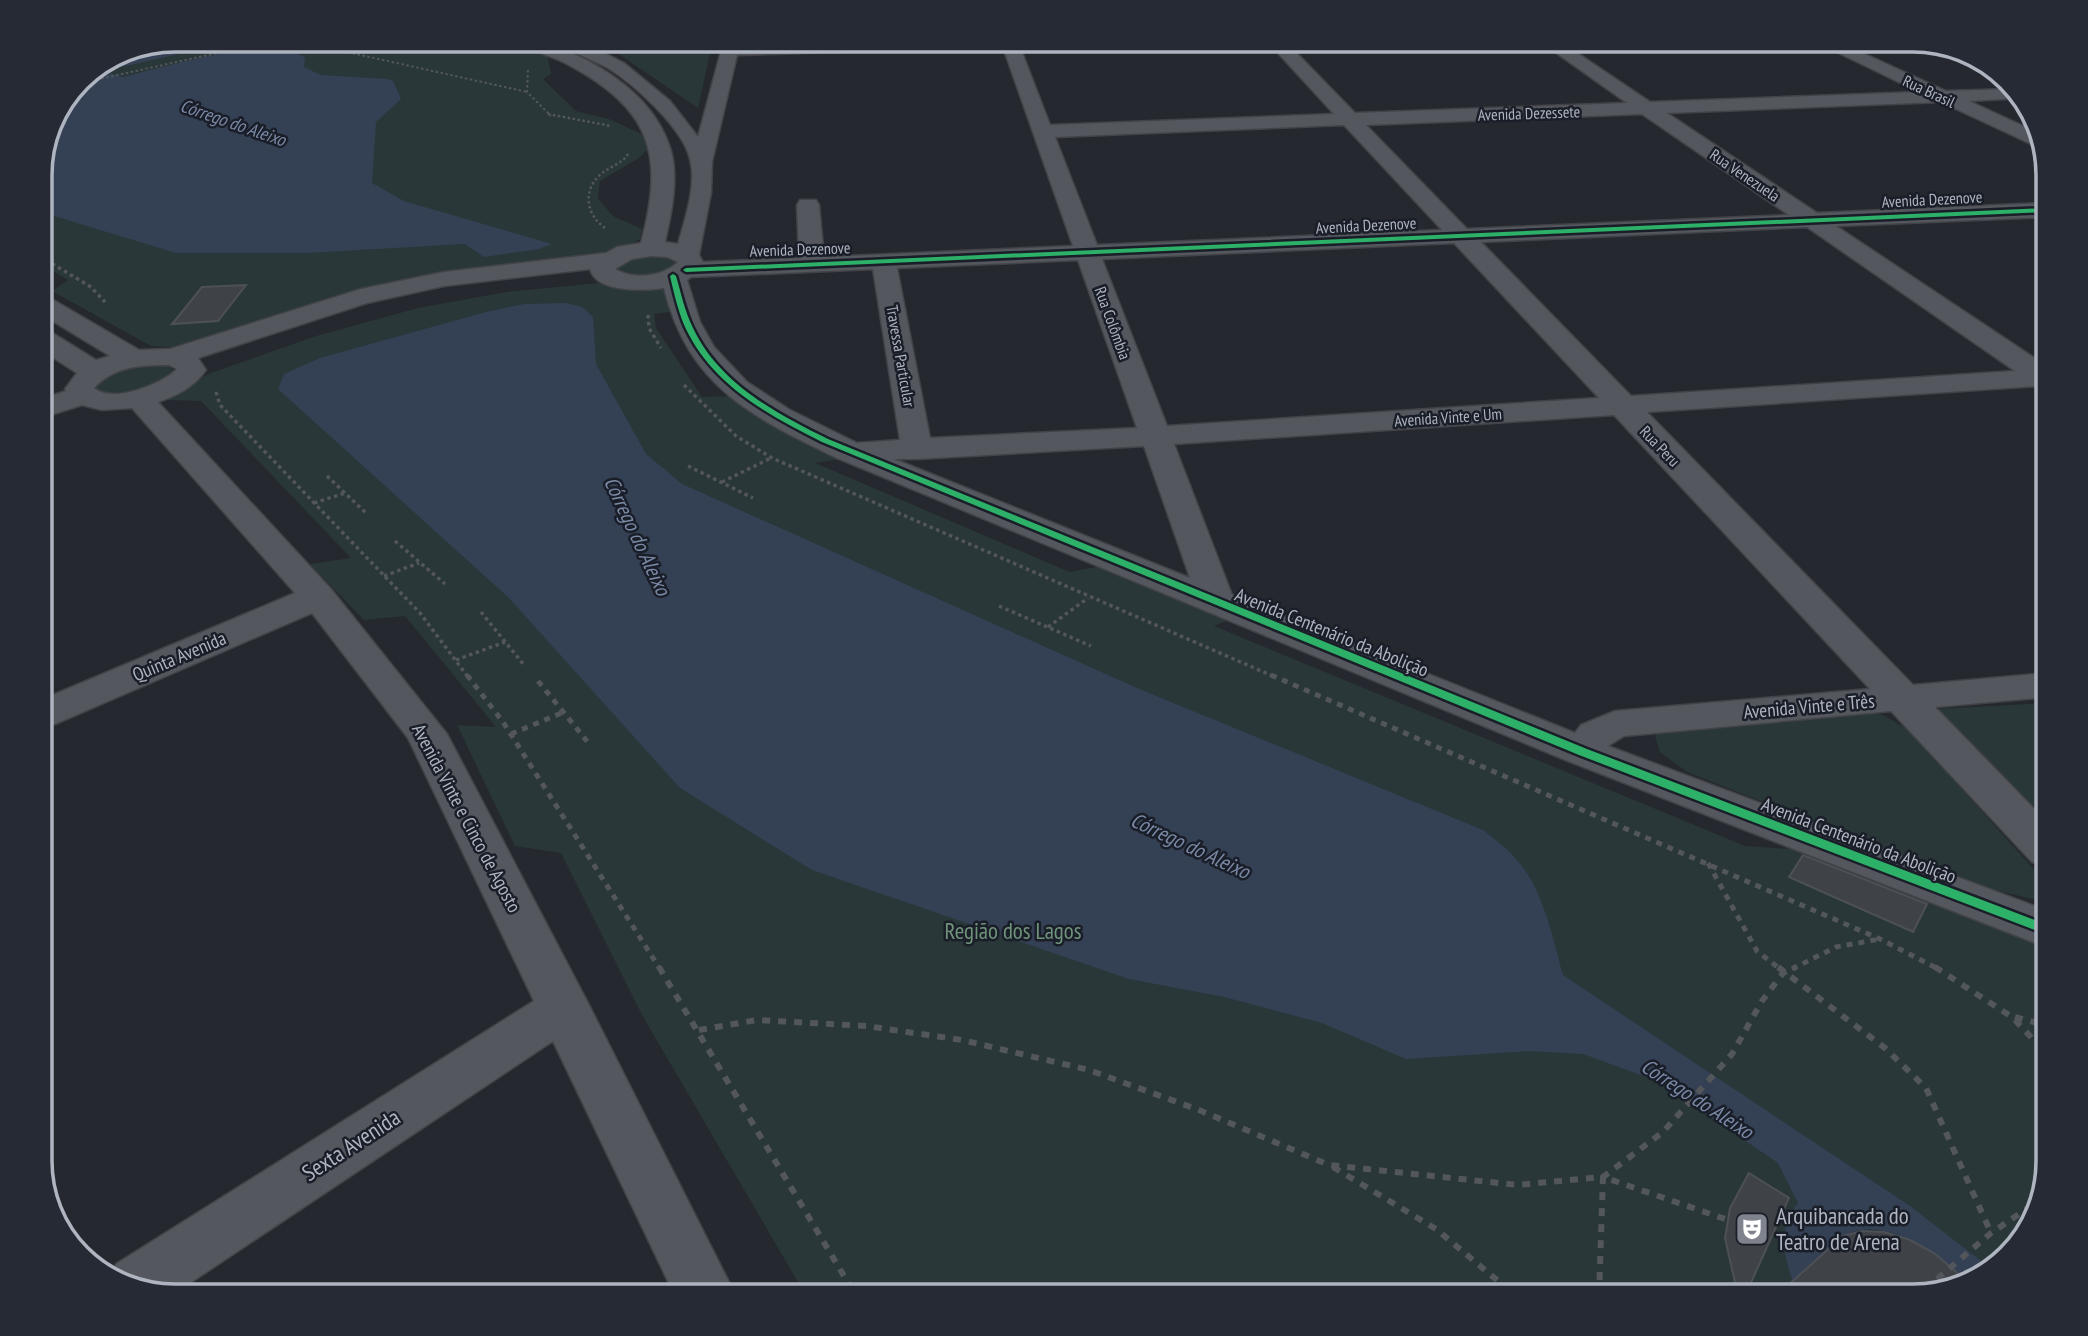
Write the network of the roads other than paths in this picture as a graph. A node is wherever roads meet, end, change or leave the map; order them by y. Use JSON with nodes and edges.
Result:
{"nodes":[{"id":1,"x":1286,"y":52,"type":"edge"},
{"id":2,"x":1564,"y":52,"type":"edge"},
{"id":3,"x":1845,"y":52,"type":"edge"},
{"id":4,"x":558,"y":53,"type":"edge"},
{"id":5,"x":590,"y":53,"type":"edge"},
{"id":6,"x":729,"y":53,"type":"edge"},
{"id":7,"x":766,"y":53,"type":"edge"},
{"id":8,"x":833,"y":53,"type":"edge"},
{"id":9,"x":1013,"y":53,"type":"edge"},
{"id":10,"x":2005,"y":94,"type":"edge"},
{"id":11,"x":1940,"y":97,"type":"junction"},
{"id":12,"x":1646,"y":108,"type":"junction"},
{"id":13,"x":1349,"y":120,"type":"junction"},
{"id":14,"x":1043,"y":131,"type":"junction"},
{"id":15,"x":2028,"y":136,"type":"edge"},
{"id":16,"x":702,"y":161,"type":"junction"},
{"id":17,"x":808,"y":205,"type":"dead end"},
{"id":18,"x":2036,"y":211,"type":"edge"},
{"id":19,"x":1812,"y":220,"type":"junction"},
{"id":20,"x":1460,"y":236,"type":"junction"},
{"id":21,"x":1087,"y":253,"type":"junction"},
{"id":22,"x":884,"y":262,"type":"junction"},
{"id":23,"x":674,"y":263,"type":"junction"},
{"id":24,"x":812,"y":265,"type":"junction"},
{"id":25,"x":607,"y":268,"type":"junction"},
{"id":26,"x":53,"y":312,"type":"edge"},
{"id":27,"x":53,"y":350,"type":"edge"},
{"id":28,"x":182,"y":364,"type":"junction"},
{"id":29,"x":2036,"y":371,"type":"edge"},
{"id":30,"x":137,"y":379,"type":"junction"},
{"id":31,"x":2036,"y":379,"type":"edge"},
{"id":32,"x":89,"y":384,"type":"junction"},
{"id":33,"x":53,"y":403,"type":"edge"},
{"id":34,"x":1621,"y":405,"type":"junction"},
{"id":35,"x":1156,"y":436,"type":"junction"},
{"id":36,"x":917,"y":450,"type":"junction"},
{"id":37,"x":848,"y":452,"type":"junction"},
{"id":38,"x":318,"y":597,"type":"junction"},
{"id":39,"x":1218,"y":605,"type":"junction"},
{"id":40,"x":2036,"y":686,"type":"edge"},
{"id":41,"x":1900,"y":697,"type":"junction"},
{"id":42,"x":53,"y":710,"type":"edge"},
{"id":43,"x":1583,"y":752,"type":"junction"},
{"id":44,"x":2036,"y":838,"type":"edge"},
{"id":45,"x":2036,"y":925,"type":"edge"},
{"id":46,"x":565,"y":1007,"type":"junction"},
{"id":47,"x":144,"y":1279,"type":"edge"},
{"id":48,"x":700,"y":1284,"type":"edge"}],
"edges":[{"from":1,"to":13,"type":"street","name":"Rua Peru"},
{"from":2,"to":12,"type":"street","name":"Rua Venezuela"},
{"from":3,"to":11,"type":"street","name":"Rua Brasil"},
{"from":4,"to":23,"type":"street"},
{"from":5,"to":16,"type":"street"},
{"from":6,"to":16,"type":"street"},
{"from":7,"to":8,"type":"street"},
{"from":9,"to":14,"type":"street","name":"Rua Colômbia"},
{"from":10,"to":11,"type":"street","name":"Avenida Dezessete"},
{"from":11,"to":12,"type":"street","name":"Avenida Dezessete"},
{"from":11,"to":15,"type":"street","name":"Rua Brasil"},
{"from":12,"to":13,"type":"street","name":"Avenida Dezessete"},
{"from":12,"to":19,"type":"street","name":"Rua Venezuela"},
{"from":13,"to":14,"type":"street","name":"Avenida Dezessete"},
{"from":13,"to":20,"type":"street","name":"Rua Peru"},
{"from":14,"to":21,"type":"street","name":"Rua Colômbia"},
{"from":16,"to":23,"type":"street"},
{"from":17,"to":24,"type":"street"},
{"from":18,"to":19,"type":"street","name":"Avenida Dezenove"},
{"from":19,"to":20,"type":"street","name":"Avenida Dezenove"},
{"from":19,"to":29,"type":"street","name":"Rua Venezuela"},
{"from":20,"to":21,"type":"street","name":"Avenida Dezenove"},
{"from":20,"to":34,"type":"street","name":"Rua Peru"},
{"from":21,"to":22,"type":"street","name":"Avenida Dezenove"},
{"from":21,"to":35,"type":"street","name":"Rua Colômbia"},
{"from":22,"to":24,"type":"street","name":"Avenida Dezenove"},
{"from":22,"to":36,"type":"street","name":"Travessa Particular"},
{"from":23,"to":24,"type":"street","name":"Avenida Dezenove"},
{"from":23,"to":25,"type":"street"},
{"from":23,"to":25,"type":"street"},
{"from":23,"to":37,"type":"street","name":"Avenida Centenário da Abolição"},
{"from":25,"to":28,"type":"street"},
{"from":26,"to":30,"type":"street","name":"Avenida Vinte e Cinco de Agosto"},
{"from":27,"to":32,"type":"street"},
{"from":28,"to":30,"type":"street"},
{"from":28,"to":30,"type":"street"},
{"from":30,"to":32,"type":"street"},
{"from":30,"to":32,"type":"street"},
{"from":30,"to":38,"type":"street","name":"Avenida Vinte e Cinco de Agosto"},
{"from":31,"to":34,"type":"street","name":"Avenida Vinte e Um"},
{"from":32,"to":33,"type":"street"},
{"from":34,"to":35,"type":"street","name":"Avenida Vinte e Um"},
{"from":34,"to":41,"type":"street","name":"Rua Peru"},
{"from":35,"to":36,"type":"street","name":"Avenida Vinte e Um"},
{"from":35,"to":39,"type":"street","name":"Rua Colômbia"},
{"from":36,"to":37,"type":"street","name":"Avenida Vinte e Um"},
{"from":37,"to":39,"type":"street","name":"Avenida Centenário da Abolição"},
{"from":38,"to":42,"type":"street","name":"Quinta Avenida"},
{"from":38,"to":46,"type":"street","name":"Avenida Vinte e Cinco de Agosto"},
{"from":39,"to":43,"type":"street","name":"Avenida Centenário da Abolição"},
{"from":40,"to":41,"type":"street","name":"Avenida Vinte e Três"},
{"from":41,"to":43,"type":"street","name":"Avenida Vinte e Três"},
{"from":41,"to":44,"type":"street","name":"Rua Peru"},
{"from":43,"to":45,"type":"street","name":"Avenida Centenário da Abolição"},
{"from":46,"to":47,"type":"street","name":"Sexta Avenida"},
{"from":46,"to":48,"type":"street","name":"Avenida Vinte e Cinco de Agosto"}]}
